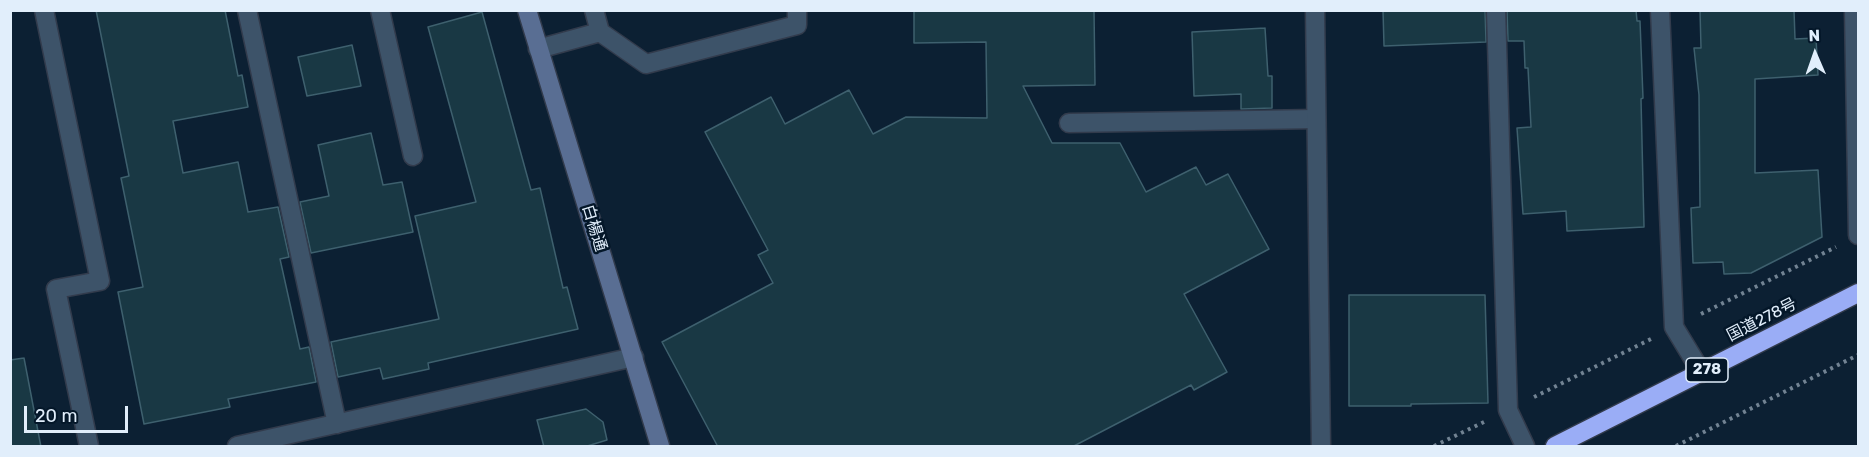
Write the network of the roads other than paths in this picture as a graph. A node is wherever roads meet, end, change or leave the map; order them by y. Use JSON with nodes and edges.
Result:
{"nodes":[{"id":1,"x":44,"y":10,"type":"edge"},
{"id":2,"x":247,"y":10,"type":"edge"},
{"id":3,"x":380,"y":10,"type":"edge"},
{"id":4,"x":527,"y":10,"type":"edge"},
{"id":5,"x":594,"y":10,"type":"edge"},
{"id":6,"x":797,"y":10,"type":"edge"},
{"id":7,"x":1315,"y":10,"type":"edge"},
{"id":8,"x":1496,"y":10,"type":"edge"},
{"id":9,"x":1660,"y":10,"type":"edge"},
{"id":10,"x":1854,"y":10,"type":"edge"},
{"id":11,"x":600,"y":32,"type":"junction"},
{"id":12,"x":538,"y":49,"type":"junction"},
{"id":13,"x":1316,"y":119,"type":"junction"},
{"id":14,"x":1070,"y":123,"type":"dead end"},
{"id":15,"x":413,"y":156,"type":"dead end"},
{"id":16,"x":1858,"y":235,"type":"edge"},
{"id":17,"x":1858,"y":293,"type":"edge"},
{"id":18,"x":634,"y":357,"type":"junction"},
{"id":19,"x":1702,"y":373,"type":"junction"},
{"id":20,"x":337,"y":424,"type":"junction"},
{"id":21,"x":1561,"y":445,"type":"edge"},
{"id":22,"x":89,"y":447,"type":"edge"},
{"id":23,"x":237,"y":447,"type":"edge"},
{"id":24,"x":660,"y":447,"type":"edge"},
{"id":25,"x":1321,"y":447,"type":"edge"},
{"id":26,"x":1525,"y":447,"type":"edge"}],
"edges":[{"from":1,"to":22,"type":"street"},
{"from":2,"to":20,"type":"street"},
{"from":3,"to":15,"type":"street"},
{"from":4,"to":12,"type":"street","name":"白楊通"},
{"from":5,"to":11,"type":"street"},
{"from":6,"to":11,"type":"street"},
{"from":7,"to":13,"type":"street"},
{"from":8,"to":26,"type":"street"},
{"from":9,"to":19,"type":"street"},
{"from":10,"to":16,"type":"street"},
{"from":11,"to":12,"type":"street"},
{"from":12,"to":18,"type":"street","name":"白楊通"},
{"from":13,"to":14,"type":"street"},
{"from":13,"to":25,"type":"street"},
{"from":17,"to":19,"type":"highway","name":"国道278号","number":"278"},
{"from":18,"to":20,"type":"street"},
{"from":18,"to":24,"type":"street","name":"白楊通"},
{"from":19,"to":21,"type":"highway","name":"国道278号","number":"278"},
{"from":20,"to":23,"type":"street"}]}
